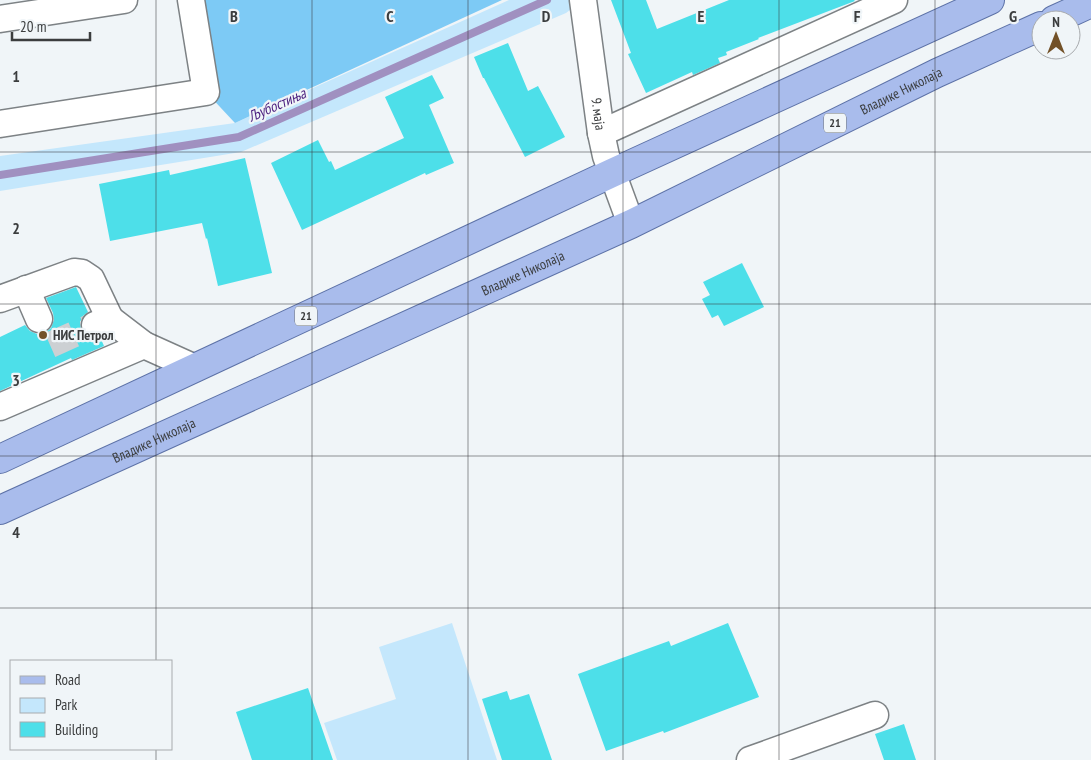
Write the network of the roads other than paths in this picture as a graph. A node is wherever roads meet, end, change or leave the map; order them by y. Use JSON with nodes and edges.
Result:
{"nodes":[{"id":1,"x":124,"y":0,"type":"edge"},
{"id":2,"x":191,"y":0,"type":"edge"},
{"id":3,"x":894,"y":0,"type":"edge"},
{"id":4,"x":990,"y":0,"type":"edge"},
{"id":5,"x":1091,"y":3,"type":"edge"},
{"id":6,"x":584,"y":8,"type":"edge"},
{"id":7,"x":1076,"y":10,"type":"edge"},
{"id":8,"x":0,"y":19,"type":"edge"},
{"id":9,"x":1031,"y":31,"type":"edge"},
{"id":10,"x":0,"y":124,"type":"edge"},
{"id":11,"x":601,"y":133,"type":"junction"},
{"id":12,"x":612,"y":173,"type":"junction"},
{"id":13,"x":631,"y":224,"type":"junction"},
{"id":14,"x":26,"y":289,"type":"junction"},
{"id":15,"x":0,"y":300,"type":"edge"},
{"id":16,"x":39,"y":319,"type":"dead end"},
{"id":17,"x":144,"y":345,"type":"junction"},
{"id":18,"x":195,"y":368,"type":"junction"},
{"id":19,"x":0,"y":407,"type":"edge"},
{"id":20,"x":0,"y":459,"type":"edge"},
{"id":21,"x":0,"y":510,"type":"edge"},
{"id":22,"x":875,"y":715,"type":"dead end"},
{"id":23,"x":750,"y":760,"type":"edge"}],
"edges":[{"from":1,"to":8,"type":"street"},
{"from":2,"to":10,"type":"street"},
{"from":3,"to":11,"type":"street"},
{"from":4,"to":12,"type":"main road","number":"21"},
{"from":5,"to":7,"type":"main road"},
{"from":6,"to":11,"type":"street","name":"9. маја"},
{"from":9,"to":13,"type":"main road","name":"Владике Николаја","number":"21"},
{"from":11,"to":12,"type":"street","name":"9. маја"},
{"from":12,"to":13,"type":"street","name":"9. маја"},
{"from":12,"to":18,"type":"main road","number":"21"},
{"from":13,"to":21,"type":"main road","name":"Владике Николаја","number":"21"},
{"from":14,"to":15,"type":"street"},
{"from":14,"to":16,"type":"street"},
{"from":14,"to":17,"type":"street"},
{"from":17,"to":18,"type":"street"},
{"from":17,"to":19,"type":"street"},
{"from":18,"to":20,"type":"main road","number":"21"},
{"from":22,"to":23,"type":"street"}]}
